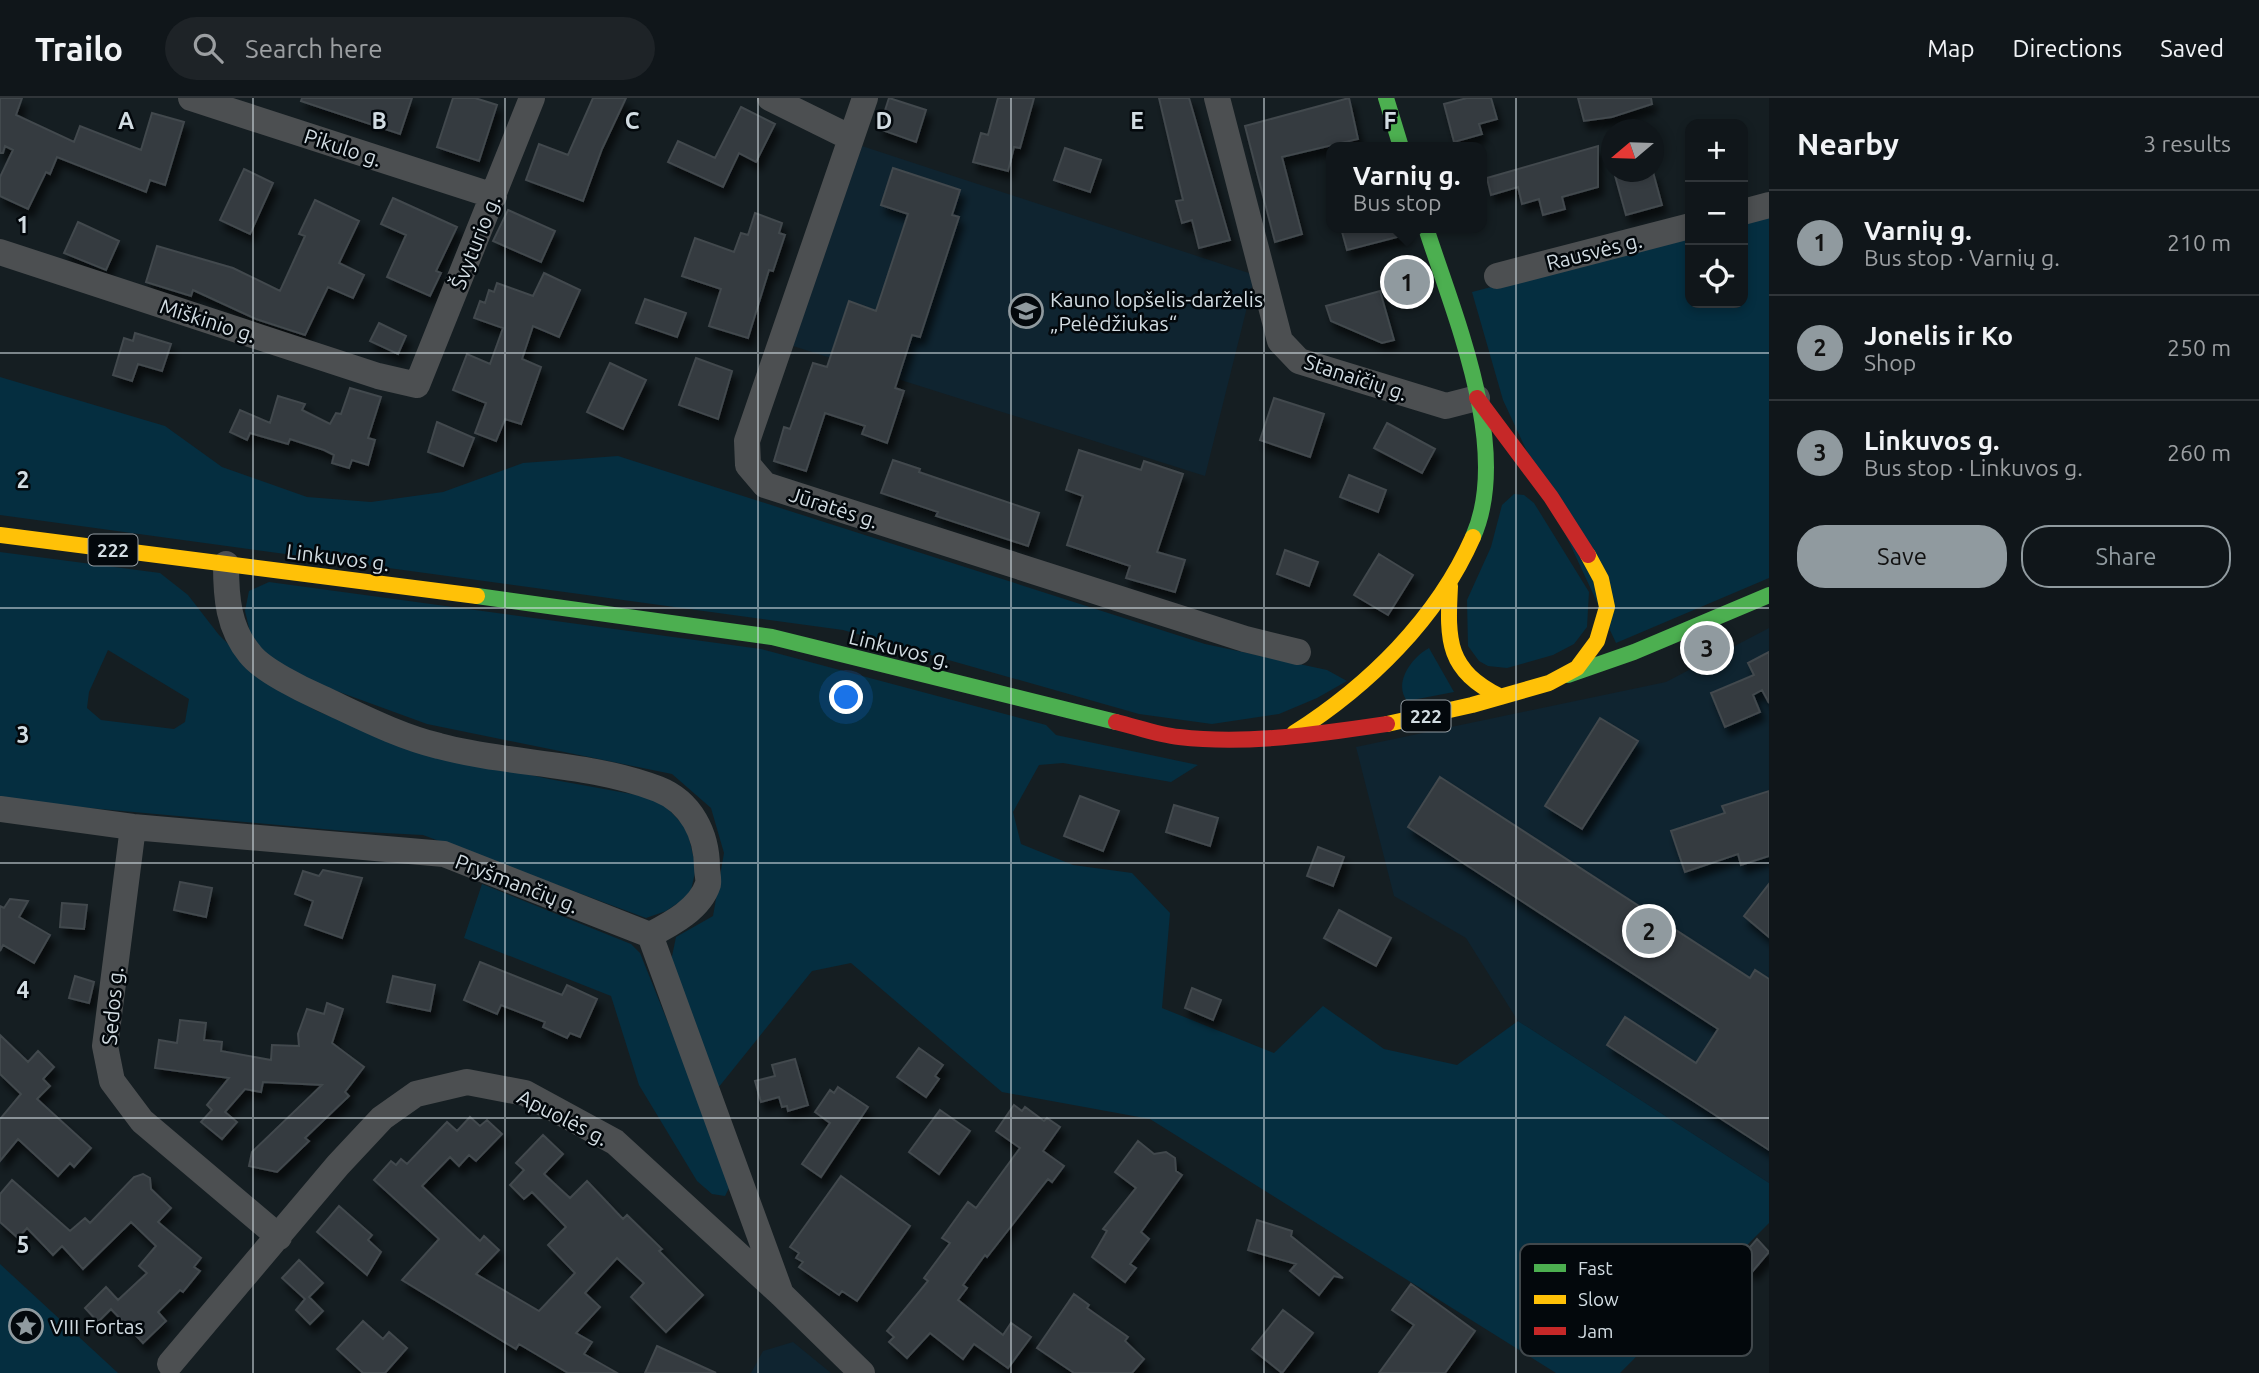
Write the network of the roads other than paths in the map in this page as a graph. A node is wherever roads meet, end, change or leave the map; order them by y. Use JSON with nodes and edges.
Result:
{"nodes":[{"id":1,"x":191,"y":98,"type":"edge"},
{"id":2,"x":532,"y":98,"type":"edge"},
{"id":3,"x":769,"y":98,"type":"edge"},
{"id":4,"x":864,"y":98,"type":"edge"},
{"id":5,"x":1217,"y":98,"type":"edge"},
{"id":6,"x":1386,"y":98,"type":"edge"},
{"id":7,"x":851,"y":138,"type":"junction"},
{"id":8,"x":1399,"y":142,"type":"edge"},
{"id":9,"x":494,"y":196,"type":"junction"},
{"id":10,"x":1769,"y":205,"type":"edge"},
{"id":11,"x":1748,"y":211,"type":"edge"},
{"id":12,"x":1685,"y":227,"type":"edge"},
{"id":13,"x":1428,"y":233,"type":"edge"},
{"id":14,"x":0,"y":252,"type":"edge"},
{"id":15,"x":1497,"y":276,"type":"dead end"},
{"id":16,"x":416,"y":385,"type":"joint"},
{"id":17,"x":1477,"y":398,"type":"junction"},
{"id":18,"x":1523,"y":486,"type":"dead end"},
{"id":19,"x":1502,"y":489,"type":"dead end"},
{"id":20,"x":1550,"y":499,"type":"junction"},
{"id":21,"x":1482,"y":515,"type":"junction"},
{"id":22,"x":0,"y":536,"type":"edge"},
{"id":23,"x":226,"y":564,"type":"junction"},
{"id":24,"x":1450,"y":586,"type":"junction"},
{"id":25,"x":1769,"y":595,"type":"edge"},
{"id":26,"x":1298,"y":652,"type":"dead end"},
{"id":27,"x":1568,"y":675,"type":"junction"},
{"id":28,"x":1501,"y":697,"type":"junction"},
{"id":29,"x":1291,"y":735,"type":"junction"},
{"id":30,"x":0,"y":809,"type":"edge"},
{"id":31,"x":132,"y":827,"type":"junction"},
{"id":32,"x":650,"y":935,"type":"junction"},
{"id":33,"x":279,"y":1237,"type":"junction"},
{"id":34,"x":781,"y":1294,"type":"junction"},
{"id":35,"x":170,"y":1364,"type":"dead end"},
{"id":36,"x":862,"y":1373,"type":"edge"}],
"edges":[{"from":1,"to":9,"type":"street","name":"Pikulo g."},
{"from":2,"to":9,"type":"street","name":"Švyturio g."},
{"from":3,"to":7,"type":"street"},
{"from":4,"to":7,"type":"street","name":"Jūratės g."},
{"from":5,"to":17,"type":"street","name":"Stanaičių g."},
{"from":6,"to":8,"type":"main road"},
{"from":7,"to":26,"type":"street","name":"Jūratės g."},
{"from":9,"to":16,"type":"street","name":"Švyturio g."},
{"from":10,"to":11,"type":"street"},
{"from":12,"to":15,"type":"street","name":"Rausvės g."},
{"from":13,"to":17,"type":"main road"},
{"from":14,"to":16,"type":"street","name":"Miškinio g."},
{"from":17,"to":20,"type":"main road"},
{"from":17,"to":21,"type":"main road"},
{"from":18,"to":20,"type":"main road"},
{"from":19,"to":21,"type":"main road"},
{"from":20,"to":27,"type":"main road"},
{"from":21,"to":24,"type":"main road"},
{"from":22,"to":23,"type":"main road","name":"Linkuvos g.","number":"222"},
{"from":23,"to":29,"type":"main road","name":"Linkuvos g.","number":"222"},
{"from":23,"to":32,"type":"street"},
{"from":24,"to":28,"type":"main road"},
{"from":24,"to":29,"type":"main road"},
{"from":25,"to":27,"type":"main road","name":"Linkuvos g.","number":"222"},
{"from":27,"to":28,"type":"main road","name":"Linkuvos g.","number":"222"},
{"from":28,"to":29,"type":"main road","name":"Linkuvos g.","number":"222"},
{"from":30,"to":31,"type":"street","name":"Pryšmančių g."},
{"from":31,"to":32,"type":"street","name":"Pryšmančių g."},
{"from":31,"to":33,"type":"street","name":"Sedos g."},
{"from":32,"to":34,"type":"street"},
{"from":33,"to":34,"type":"street","name":"Apuolės g."},
{"from":33,"to":35,"type":"street","name":"Apuolės g."},
{"from":34,"to":36,"type":"street","name":"Apuolės g."}]}
